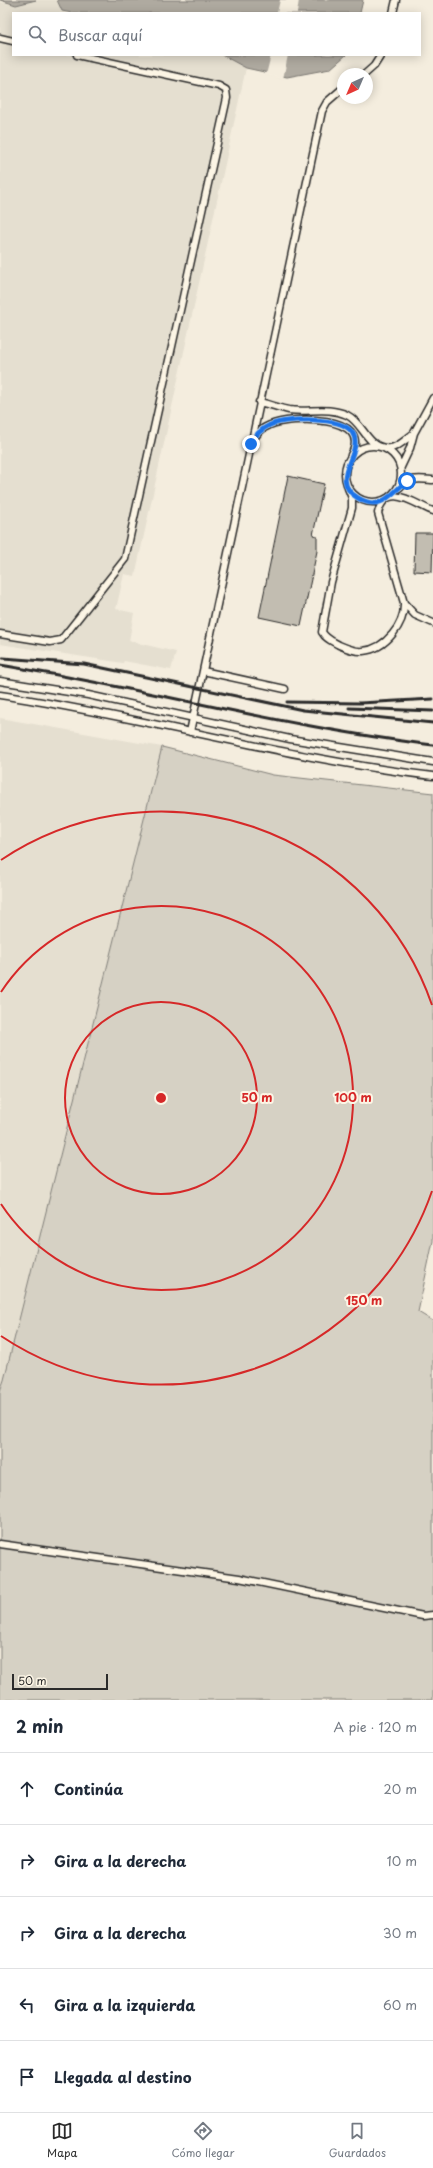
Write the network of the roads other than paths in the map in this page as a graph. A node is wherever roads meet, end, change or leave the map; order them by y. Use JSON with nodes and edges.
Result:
{"nodes":[{"id":1,"x":396,"y":0,"type":"edge"},
{"id":2,"x":393,"y":12,"type":"edge"},
{"id":3,"x":0,"y":38,"type":"edge"},
{"id":4,"x":12,"y":41,"type":"edge"},
{"id":5,"x":82,"y":56,"type":"edge"},
{"id":6,"x":380,"y":56,"type":"edge"},
{"id":7,"x":372,"y":68,"type":"edge"},
{"id":8,"x":337,"y":93,"type":"edge"},
{"id":9,"x":433,"y":398,"type":"edge"},
{"id":10,"x":259,"y":402,"type":"junction"},
{"id":11,"x":414,"y":433,"type":"junction"},
{"id":12,"x":383,"y":448,"type":"junction"},
{"id":13,"x":248,"y":451,"type":"junction"},
{"id":14,"x":349,"y":460,"type":"junction"},
{"id":15,"x":401,"y":467,"type":"junction"},
{"id":16,"x":433,"y":480,"type":"edge"},
{"id":17,"x":348,"y":488,"type":"junction"},
{"id":18,"x":396,"y":492,"type":"junction"},
{"id":19,"x":389,"y":498,"type":"junction"},
{"id":20,"x":433,"y":511,"type":"edge"},
{"id":21,"x":404,"y":603,"type":"junction"},
{"id":22,"x":433,"y":623,"type":"edge"},
{"id":23,"x":0,"y":634,"type":"edge"},
{"id":24,"x":203,"y":670,"type":"junction"},
{"id":25,"x":0,"y":681,"type":"edge"},
{"id":26,"x":285,"y":689,"type":"dead end"},
{"id":27,"x":0,"y":695,"type":"edge"},
{"id":28,"x":193,"y":718,"type":"junction"},
{"id":29,"x":190,"y":732,"type":"junction"},
{"id":30,"x":433,"y":762,"type":"edge"},
{"id":31,"x":433,"y":776,"type":"edge"},
{"id":32,"x":0,"y":1544,"type":"edge"},
{"id":33,"x":433,"y":1615,"type":"edge"}],
"edges":[{"from":1,"to":2,"type":"lane"},
{"from":3,"to":4,"type":"lane"},
{"from":5,"to":23,"type":"lane"},
{"from":6,"to":7,"type":"lane"},
{"from":8,"to":10,"type":"lane"},
{"from":9,"to":11,"type":"lane"},
{"from":10,"to":12,"type":"lane"},
{"from":10,"to":13,"type":"lane"},
{"from":11,"to":12,"type":"lane"},
{"from":11,"to":15,"type":"lane"},
{"from":12,"to":14,"type":"lane"},
{"from":12,"to":15,"type":"lane"},
{"from":13,"to":14,"type":"lane"},
{"from":13,"to":24,"type":"lane"},
{"from":14,"to":17,"type":"lane"},
{"from":15,"to":18,"type":"lane"},
{"from":16,"to":18,"type":"lane"},
{"from":17,"to":19,"type":"lane"},
{"from":17,"to":21,"type":"lane"},
{"from":18,"to":19,"type":"lane"},
{"from":19,"to":20,"type":"lane"},
{"from":19,"to":21,"type":"lane"},
{"from":21,"to":22,"type":"lane"},
{"from":24,"to":26,"type":"lane"},
{"from":24,"to":28,"type":"lane"},
{"from":25,"to":28,"type":"lane"},
{"from":27,"to":29,"type":"lane"},
{"from":28,"to":29,"type":"lane"},
{"from":28,"to":30,"type":"lane"},
{"from":29,"to":31,"type":"lane"},
{"from":32,"to":33,"type":"lane"}]}
